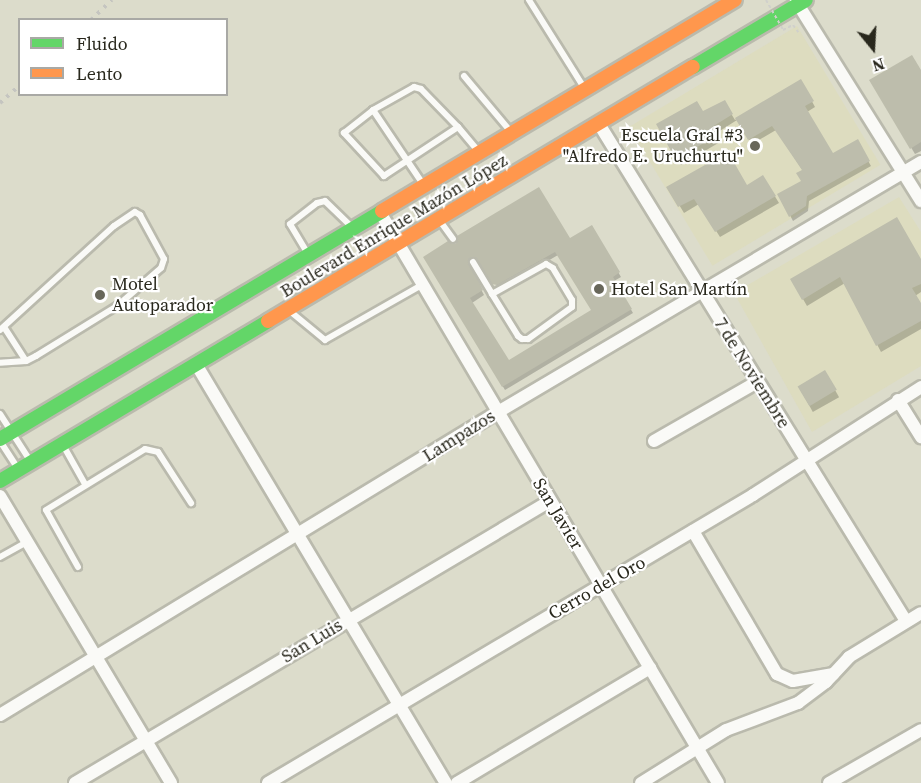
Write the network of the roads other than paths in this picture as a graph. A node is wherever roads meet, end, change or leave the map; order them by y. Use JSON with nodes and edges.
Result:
{"nodes":[{"id":1,"x":529,"y":0,"type":"edge"},
{"id":2,"x":735,"y":0,"type":"edge"},
{"id":3,"x":800,"y":2,"type":"edge"},
{"id":4,"x":464,"y":76,"type":"dead end"},
{"id":5,"x":585,"y":89,"type":"junction"},
{"id":6,"x":373,"y":110,"type":"junction"},
{"id":7,"x":599,"y":124,"type":"junction"},
{"id":8,"x":458,"y":128,"type":"junction"},
{"id":9,"x":513,"y":135,"type":"junction"},
{"id":10,"x":482,"y":155,"type":"junction"},
{"id":11,"x":409,"y":162,"type":"junction"},
{"id":12,"x":921,"y":162,"type":"edge"},
{"id":13,"x":904,"y":173,"type":"junction"},
{"id":14,"x":425,"y":188,"type":"junction"},
{"id":15,"x":921,"y":201,"type":"edge"},
{"id":16,"x":381,"y":214,"type":"junction"},
{"id":17,"x":440,"y":220,"type":"junction"},
{"id":18,"x":354,"y":230,"type":"junction"},
{"id":19,"x":453,"y":239,"type":"dead end"},
{"id":20,"x":399,"y":245,"type":"junction"},
{"id":21,"x":309,"y":256,"type":"junction"},
{"id":22,"x":473,"y":262,"type":"dead end"},
{"id":23,"x":422,"y":285,"type":"junction"},
{"id":24,"x":701,"y":291,"type":"junction"},
{"id":25,"x":492,"y":294,"type":"junction"},
{"id":26,"x":288,"y":310,"type":"junction"},
{"id":27,"x":2,"y":328,"type":"edge"},
{"id":28,"x":26,"y":361,"type":"junction"},
{"id":29,"x":0,"y":363,"type":"edge"},
{"id":30,"x":196,"y":364,"type":"junction"},
{"id":31,"x":758,"y":382,"type":"junction"},
{"id":32,"x":921,"y":387,"type":"edge"},
{"id":33,"x":898,"y":400,"type":"junction"},
{"id":34,"x":498,"y":412,"type":"junction"},
{"id":35,"x":0,"y":414,"type":"edge"},
{"id":36,"x":12,"y":430,"type":"junction"},
{"id":37,"x":921,"y":437,"type":"edge"},
{"id":38,"x":0,"y":440,"type":"edge"},
{"id":39,"x":654,"y":441,"type":"dead end"},
{"id":40,"x":62,"y":444,"type":"junction"},
{"id":41,"x":808,"y":460,"type":"junction"},
{"id":42,"x":31,"y":462,"type":"junction"},
{"id":43,"x":19,"y":469,"type":"junction"},
{"id":44,"x":0,"y":481,"type":"edge"},
{"id":45,"x":85,"y":484,"type":"junction"},
{"id":46,"x":0,"y":496,"type":"edge"},
{"id":47,"x":550,"y":501,"type":"junction"},
{"id":48,"x":191,"y":503,"type":"dead end"},
{"id":49,"x":693,"y":531,"type":"junction"},
{"id":50,"x":298,"y":536,"type":"junction"},
{"id":51,"x":27,"y":542,"type":"junction"},
{"id":52,"x":0,"y":557,"type":"edge"},
{"id":53,"x":78,"y":567,"type":"dead end"},
{"id":54,"x":601,"y":586,"type":"junction"},
{"id":55,"x":921,"y":613,"type":"edge"},
{"id":56,"x":348,"y":621,"type":"junction"},
{"id":57,"x":906,"y":621,"type":"junction"},
{"id":58,"x":97,"y":658,"type":"junction"},
{"id":59,"x":650,"y":668,"type":"junction"},
{"id":60,"x":833,"y":674,"type":"junction"},
{"id":61,"x":399,"y":703,"type":"junction"},
{"id":62,"x":0,"y":715,"type":"edge"},
{"id":63,"x":921,"y":730,"type":"edge"},
{"id":64,"x":145,"y":740,"type":"junction"},
{"id":65,"x":698,"y":749,"type":"junction"},
{"id":66,"x":75,"y":783,"type":"edge"},
{"id":67,"x":171,"y":783,"type":"edge"},
{"id":68,"x":268,"y":783,"type":"edge"},
{"id":69,"x":446,"y":783,"type":"edge"},
{"id":70,"x":457,"y":783,"type":"edge"},
{"id":71,"x":641,"y":783,"type":"edge"},
{"id":72,"x":718,"y":783,"type":"edge"},
{"id":73,"x":830,"y":783,"type":"edge"}],
"edges":[{"from":1,"to":5,"type":"lane"},
{"from":2,"to":5,"type":"main road","name":"Boulevard Enrique Mazón López"},
{"from":3,"to":7,"type":"main road","name":"Boulevard Enrique Mazón López"},
{"from":3,"to":13,"type":"street"},
{"from":4,"to":9,"type":"lane"},
{"from":5,"to":9,"type":"main road","name":"Boulevard Enrique Mazón López"},
{"from":6,"to":8,"type":"lane"},
{"from":6,"to":11,"type":"lane"},
{"from":6,"to":11,"type":"lane"},
{"from":7,"to":17,"type":"main road","name":"Boulevard Enrique Mazón López"},
{"from":7,"to":24,"type":"street","name":"7 de Noviembre"},
{"from":8,"to":10,"type":"lane"},
{"from":8,"to":11,"type":"lane"},
{"from":9,"to":10,"type":"main road","name":"Boulevard Enrique Mazón López"},
{"from":10,"to":14,"type":"main road","name":"Boulevard Enrique Mazón López"},
{"from":11,"to":14,"type":"lane"},
{"from":12,"to":13,"type":"street","name":"Lampazos"},
{"from":13,"to":15,"type":"street"},
{"from":13,"to":24,"type":"street","name":"Lampazos"},
{"from":14,"to":16,"type":"main road","name":"Boulevard Enrique Mazón López"},
{"from":16,"to":18,"type":"main road","name":"Boulevard Enrique Mazón López"},
{"from":16,"to":20,"type":"street","name":"San Javier"},
{"from":17,"to":19,"type":"lane"},
{"from":17,"to":20,"type":"main road","name":"Boulevard Enrique Mazón López"},
{"from":18,"to":21,"type":"main road","name":"Boulevard Enrique Mazón López"},
{"from":18,"to":21,"type":"lane"},
{"from":20,"to":23,"type":"street","name":"San Javier"},
{"from":20,"to":26,"type":"main road","name":"Boulevard Enrique Mazón López"},
{"from":21,"to":36,"type":"main road","name":"Boulevard Enrique Mazón López"},
{"from":22,"to":25,"type":"lane"},
{"from":23,"to":26,"type":"lane"},
{"from":23,"to":34,"type":"street","name":"San Javier"},
{"from":24,"to":31,"type":"street","name":"7 de Noviembre"},
{"from":24,"to":34,"type":"street","name":"Lampazos"},
{"from":25,"to":25,"type":"lane"},
{"from":26,"to":30,"type":"main road","name":"Boulevard Enrique Mazón López"},
{"from":27,"to":28,"type":"lane"},
{"from":27,"to":28,"type":"lane"},
{"from":28,"to":29,"type":"lane"},
{"from":30,"to":40,"type":"main road","name":"Boulevard Enrique Mazón López"},
{"from":30,"to":50,"type":"street"},
{"from":31,"to":39,"type":"street"},
{"from":31,"to":41,"type":"street","name":"7 de Noviembre"},
{"from":32,"to":33,"type":"street","name":"Cerro del Oro"},
{"from":33,"to":37,"type":"street"},
{"from":33,"to":41,"type":"street","name":"Cerro del Oro"},
{"from":34,"to":47,"type":"street","name":"San Javier"},
{"from":34,"to":50,"type":"street","name":"Lampazos"},
{"from":35,"to":36,"type":"lane"},
{"from":36,"to":38,"type":"main road","name":"Boulevard Enrique Mazón López"},
{"from":36,"to":42,"type":"lane"},
{"from":38,"to":43,"type":"lane"},
{"from":40,"to":42,"type":"main road","name":"Boulevard Enrique Mazón López"},
{"from":40,"to":45,"type":"lane"},
{"from":41,"to":49,"type":"street","name":"Cerro del Oro"},
{"from":41,"to":57,"type":"street","name":"7 de Noviembre"},
{"from":42,"to":43,"type":"main road","name":"Boulevard Enrique Mazón López"},
{"from":43,"to":44,"type":"main road","name":"Boulevard Enrique Mazón López"},
{"from":45,"to":48,"type":"lane"},
{"from":45,"to":53,"type":"lane"},
{"from":46,"to":51,"type":"street"},
{"from":47,"to":54,"type":"street","name":"San Javier"},
{"from":47,"to":56,"type":"street","name":"San Luis"},
{"from":49,"to":54,"type":"street","name":"Cerro del Oro"},
{"from":49,"to":60,"type":"street"},
{"from":50,"to":56,"type":"street"},
{"from":50,"to":58,"type":"street","name":"Lampazos"},
{"from":51,"to":52,"type":"lane"},
{"from":51,"to":58,"type":"street"},
{"from":54,"to":59,"type":"street","name":"San Javier"},
{"from":54,"to":61,"type":"street","name":"Cerro del Oro"},
{"from":55,"to":57,"type":"street"},
{"from":56,"to":61,"type":"street"},
{"from":56,"to":64,"type":"street","name":"San Luis"},
{"from":57,"to":60,"type":"street"},
{"from":58,"to":62,"type":"street","name":"Lampazos"},
{"from":58,"to":64,"type":"street"},
{"from":59,"to":65,"type":"street","name":"San Javier"},
{"from":59,"to":70,"type":"street"},
{"from":60,"to":65,"type":"street"},
{"from":61,"to":68,"type":"street","name":"Cerro del Oro"},
{"from":61,"to":69,"type":"street"},
{"from":63,"to":73,"type":"street"},
{"from":64,"to":66,"type":"street","name":"San Luis"},
{"from":64,"to":67,"type":"street"},
{"from":65,"to":71,"type":"street"},
{"from":65,"to":72,"type":"street","name":"San Javier"}]}
